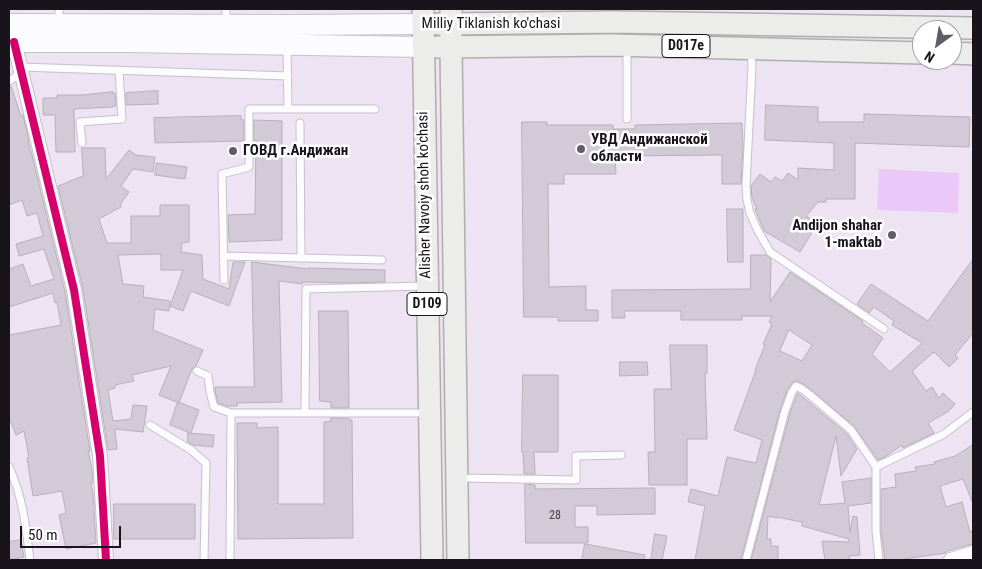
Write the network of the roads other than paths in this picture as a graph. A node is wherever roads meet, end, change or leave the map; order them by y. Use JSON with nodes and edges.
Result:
{"nodes":[{"id":1,"x":59,"y":16,"type":"edge"},
{"id":2,"x":423,"y":16,"type":"edge"},
{"id":3,"x":451,"y":16,"type":"edge"},
{"id":4,"x":226,"y":26,"type":"edge"},
{"id":5,"x":973,"y":28,"type":"edge"},
{"id":6,"x":129,"y":33,"type":"junction"},
{"id":7,"x":288,"y":35,"type":"junction"},
{"id":8,"x":10,"y":36,"type":"edge"},
{"id":9,"x":626,"y":45,"type":"junction"},
{"id":10,"x":423,"y":47,"type":"junction"},
{"id":11,"x":450,"y":47,"type":"junction"},
{"id":12,"x":751,"y":48,"type":"junction"},
{"id":13,"x":912,"y":53,"type":"edge"},
{"id":14,"x":21,"y":70,"type":"junction"},
{"id":15,"x":118,"y":70,"type":"junction"},
{"id":16,"x":288,"y":76,"type":"junction"},
{"id":17,"x":9,"y":81,"type":"edge"},
{"id":18,"x":288,"y":109,"type":"junction"},
{"id":19,"x":375,"y":109,"type":"dead end"},
{"id":20,"x":627,"y":119,"type":"dead end"},
{"id":21,"x":300,"y":123,"type":"dead end"},
{"id":22,"x":82,"y":143,"type":"dead end"},
{"id":23,"x":223,"y":256,"type":"junction"},
{"id":24,"x":301,"y":258,"type":"junction"},
{"id":25,"x":382,"y":260,"type":"dead end"},
{"id":26,"x":224,"y":280,"type":"dead end"},
{"id":27,"x":427,"y":286,"type":"junction"},
{"id":28,"x":884,"y":329,"type":"dead end"},
{"id":29,"x":197,"y":371,"type":"dead end"},
{"id":30,"x":973,"y":412,"type":"edge"},
{"id":31,"x":231,"y":413,"type":"junction"},
{"id":32,"x":305,"y":413,"type":"junction"},
{"id":33,"x":429,"y":413,"type":"junction"},
{"id":34,"x":150,"y":425,"type":"dead end"},
{"id":35,"x":622,"y":455,"type":"dead end"},
{"id":36,"x":9,"y":467,"type":"edge"},
{"id":37,"x":876,"y":467,"type":"junction"},
{"id":38,"x":457,"y":478,"type":"junction"},
{"id":39,"x":973,"y":553,"type":"edge"},
{"id":40,"x":30,"y":560,"type":"edge"},
{"id":41,"x":106,"y":560,"type":"edge"},
{"id":42,"x":204,"y":560,"type":"edge"},
{"id":43,"x":230,"y":560,"type":"edge"},
{"id":44,"x":432,"y":560,"type":"edge"},
{"id":45,"x":458,"y":560,"type":"edge"},
{"id":46,"x":746,"y":560,"type":"edge"},
{"id":47,"x":879,"y":560,"type":"edge"},
{"id":48,"x":951,"y":560,"type":"edge"}],
"edges":[{"from":1,"to":6,"type":"main road","name":"Milliy Tiklanish ko'chasi"},
{"from":1,"to":8,"type":"main road","name":"Milliy Tiklanish ko'chasi"},
{"from":2,"to":3,"type":"main road","name":"Milliy Tiklanish ko'chasi","number":"D017e"},
{"from":2,"to":7,"type":"main road","name":"Milliy Tiklanish ko'chasi"},
{"from":2,"to":10,"type":"main road","name":"Alisher Navoiy shoh ko'chasi"},
{"from":3,"to":5,"type":"main road","name":"Milliy Tiklanish ko'chasi","number":"D017e"},
{"from":3,"to":11,"type":"main road","name":"Alisher Navoiy shoh ko'chasi"},
{"from":4,"to":6,"type":"main road","name":"Milliy Tiklanish ko'chasi"},
{"from":4,"to":7,"type":"main road","name":"Milliy Tiklanish ko'chasi"},
{"from":6,"to":8,"type":"main road","name":"Milliy Tiklanish ko'chasi"},
{"from":7,"to":10,"type":"main road","name":"Milliy Tiklanish ko'chasi"},
{"from":7,"to":16,"type":"lane"},
{"from":8,"to":14,"type":"street"},
{"from":9,"to":11,"type":"main road","name":"Milliy Tiklanish ko'chasi","number":"D017e"},
{"from":9,"to":12,"type":"main road","name":"Milliy Tiklanish ko'chasi","number":"D017e"},
{"from":9,"to":20,"type":"lane"},
{"from":10,"to":11,"type":"main road","name":"Milliy Tiklanish ko'chasi","number":"D017e"},
{"from":10,"to":27,"type":"main road","name":"Alisher Navoiy shoh ko'chasi","number":"D109"},
{"from":11,"to":38,"type":"main road","name":"Alisher Navoiy shoh ko'chasi","number":"D109"},
{"from":12,"to":13,"type":"main road","name":"Milliy Tiklanish ko'chasi","number":"D017e"},
{"from":12,"to":28,"type":"lane"},
{"from":14,"to":15,"type":"lane"},
{"from":14,"to":17,"type":"lane"},
{"from":14,"to":41,"type":"street"},
{"from":15,"to":16,"type":"lane"},
{"from":15,"to":22,"type":"lane"},
{"from":16,"to":18,"type":"lane"},
{"from":18,"to":19,"type":"lane"},
{"from":18,"to":23,"type":"lane"},
{"from":21,"to":24,"type":"lane"},
{"from":23,"to":24,"type":"lane"},
{"from":23,"to":26,"type":"lane"},
{"from":24,"to":25,"type":"lane"},
{"from":27,"to":32,"type":"lane"},
{"from":27,"to":33,"type":"main road","name":"Alisher Navoiy shoh ko'chasi","number":"D109"},
{"from":29,"to":31,"type":"lane"},
{"from":30,"to":37,"type":"lane"},
{"from":31,"to":32,"type":"lane"},
{"from":31,"to":43,"type":"lane"},
{"from":32,"to":33,"type":"lane"},
{"from":33,"to":44,"type":"main road","name":"Alisher Navoiy shoh ko'chasi","number":"D109"},
{"from":34,"to":42,"type":"lane"},
{"from":35,"to":38,"type":"lane"},
{"from":36,"to":40,"type":"lane"},
{"from":37,"to":46,"type":"lane"},
{"from":37,"to":47,"type":"lane"},
{"from":38,"to":45,"type":"main road","name":"Alisher Navoiy shoh ko'chasi","number":"D109"},
{"from":39,"to":48,"type":"street"}]}
